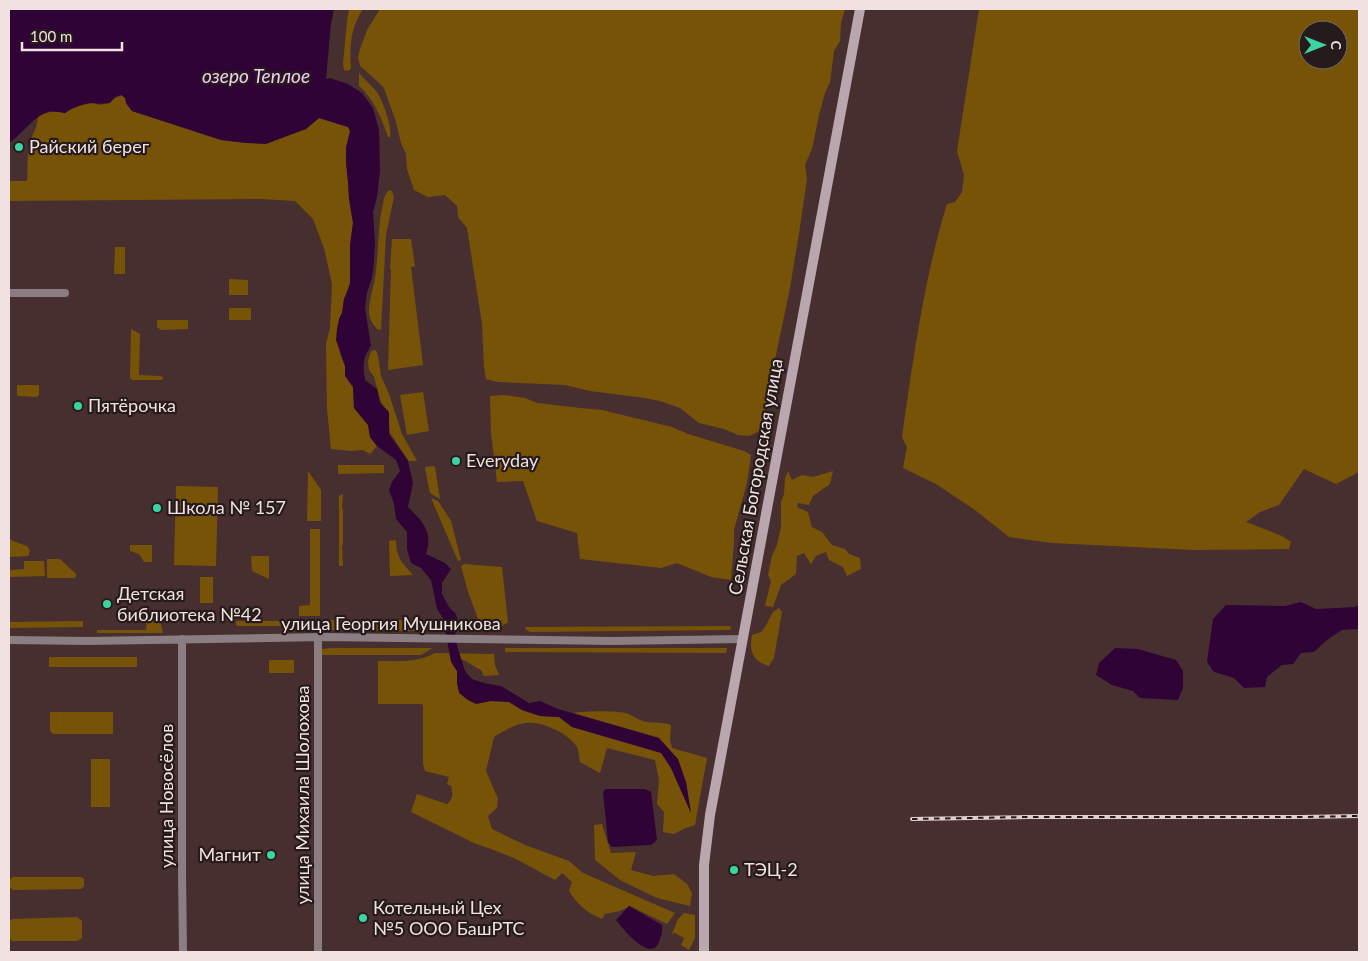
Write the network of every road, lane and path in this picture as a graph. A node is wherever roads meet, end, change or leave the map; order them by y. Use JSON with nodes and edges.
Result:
{"nodes":[{"id":1,"x":860,"y":9,"type":"edge"},
{"id":2,"x":9,"y":293,"type":"edge"},
{"id":3,"x":65,"y":293,"type":"dead end"},
{"id":4,"x":318,"y":638,"type":"junction"},
{"id":5,"x":182,"y":639,"type":"junction"},
{"id":6,"x":743,"y":639,"type":"junction"},
{"id":7,"x":9,"y":640,"type":"edge"},
{"id":8,"x":702,"y":950,"type":"edge"},
{"id":9,"x":183,"y":952,"type":"edge"},
{"id":10,"x":318,"y":952,"type":"edge"}],
"edges":[{"from":1,"to":6,"type":"main road","name":"Сельская Богородская улица"},
{"from":2,"to":3,"type":"street"},
{"from":4,"to":5,"type":"street","name":"улица Георгия Мушникова"},
{"from":4,"to":6,"type":"street","name":"улица Георгия Мушникова"},
{"from":4,"to":10,"type":"street","name":"улица Михаила Шолохова"},
{"from":5,"to":7,"type":"street","name":"улица Георгия Мушникова"},
{"from":5,"to":9,"type":"street","name":"улица Новосёлов"},
{"from":6,"to":8,"type":"main road","name":"Сельская Богородская улица"}]}
